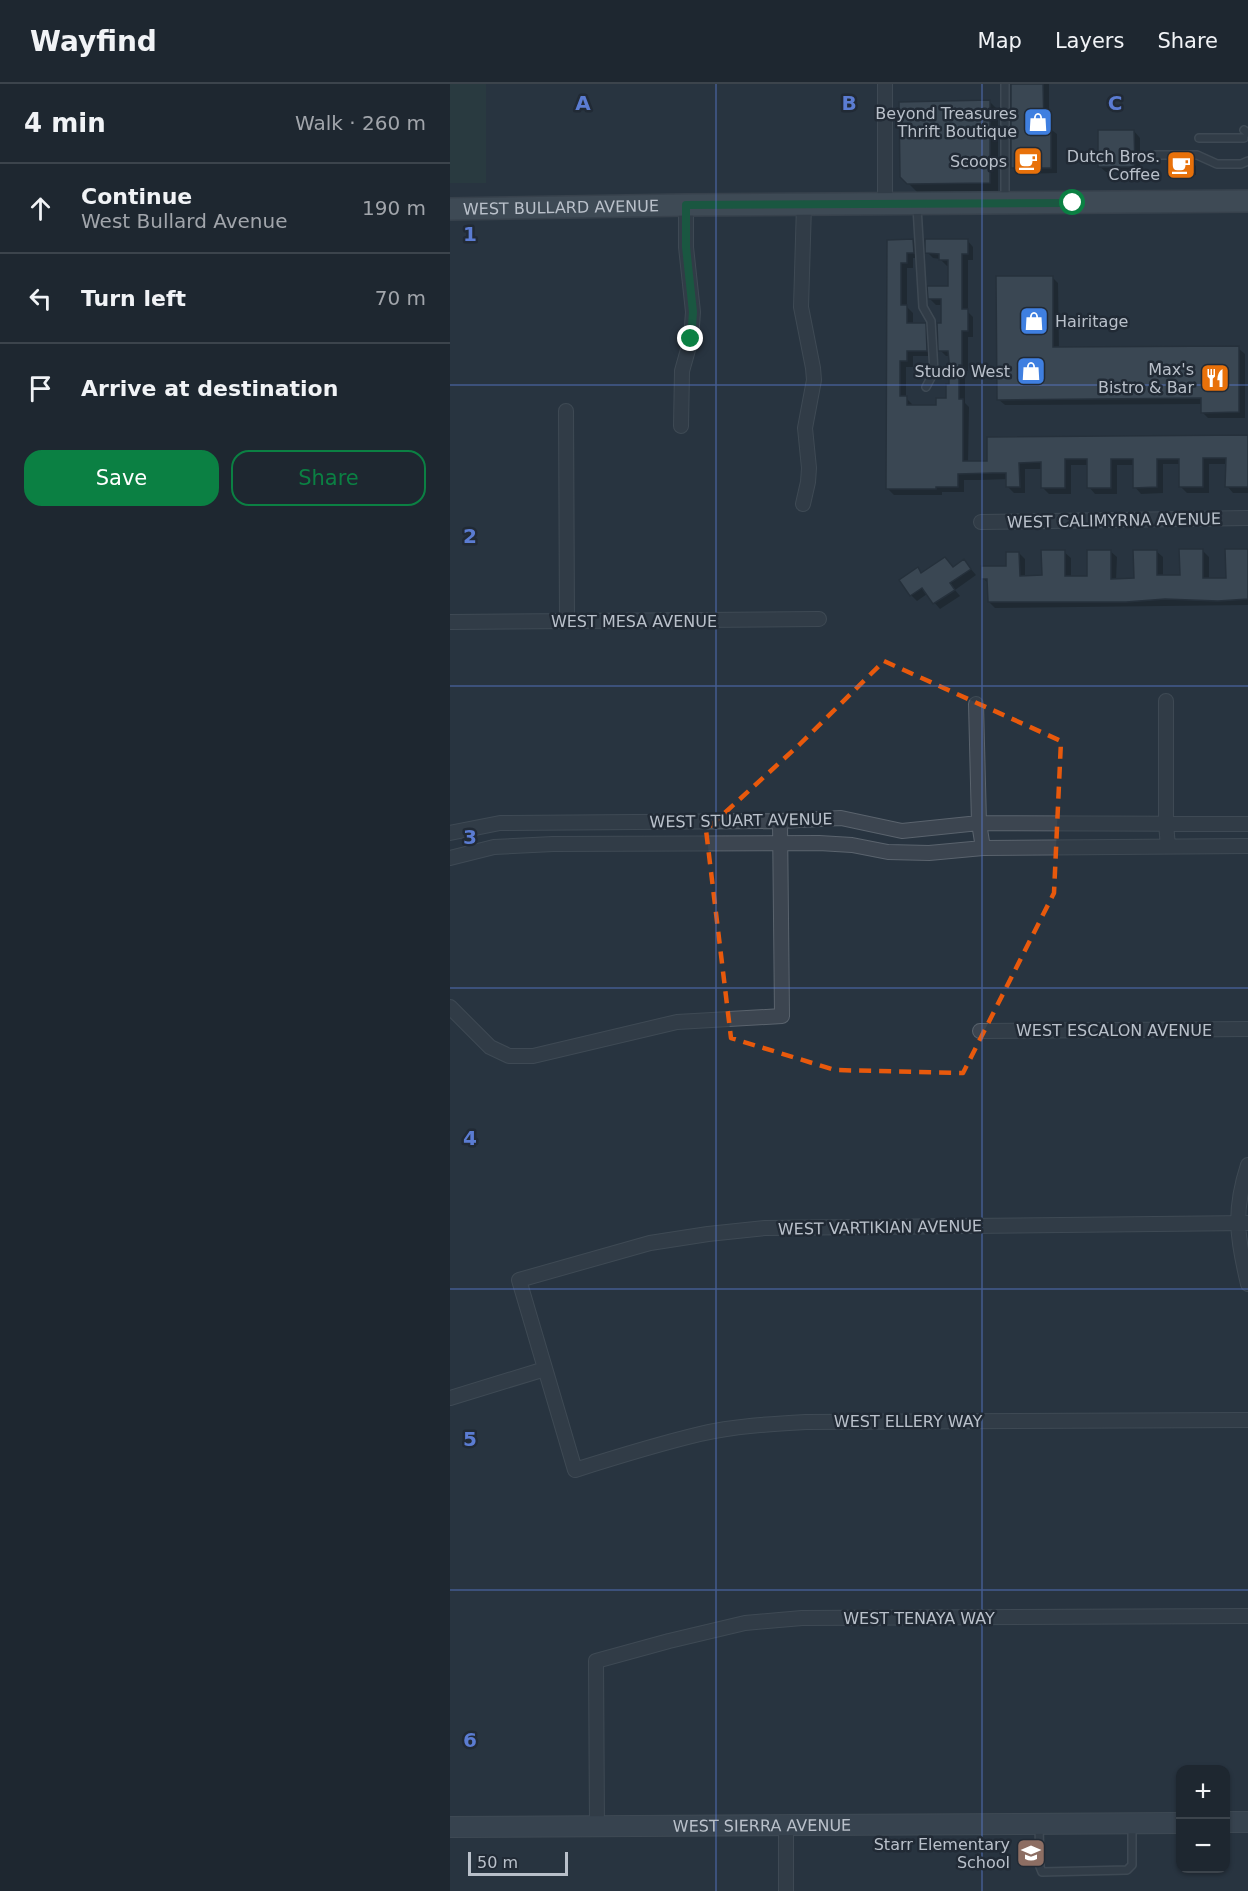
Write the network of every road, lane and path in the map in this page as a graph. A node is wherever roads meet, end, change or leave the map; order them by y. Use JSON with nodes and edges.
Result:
{"nodes":[{"id":1,"x":885,"y":84,"type":"edge"},
{"id":2,"x":1005,"y":84,"type":"edge"},
{"id":3,"x":1245,"y":134,"type":"edge"},
{"id":4,"x":1199,"y":138,"type":"dead end"},
{"id":5,"x":1156,"y":155,"type":"dead end"},
{"id":6,"x":1248,"y":161,"type":"edge"},
{"id":7,"x":1248,"y":201,"type":"edge"},
{"id":8,"x":885,"y":204,"type":"junction"},
{"id":9,"x":917,"y":204,"type":"junction"},
{"id":10,"x":1005,"y":204,"type":"junction"},
{"id":11,"x":686,"y":205,"type":"junction"},
{"id":12,"x":804,"y":205,"type":"junction"},
{"id":13,"x":450,"y":209,"type":"edge"},
{"id":14,"x":926,"y":387,"type":"dead end"},
{"id":15,"x":566,"y":411,"type":"dead end"},
{"id":16,"x":681,"y":426,"type":"dead end"},
{"id":17,"x":803,"y":504,"type":"dead end"},
{"id":18,"x":1248,"y":518,"type":"edge"},
{"id":19,"x":981,"y":522,"type":"dead end"},
{"id":20,"x":819,"y":619,"type":"dead end"},
{"id":21,"x":567,"y":621,"type":"junction"},
{"id":22,"x":450,"y":622,"type":"edge"},
{"id":23,"x":1166,"y":701,"type":"dead end"},
{"id":24,"x":976,"y":704,"type":"dead end"},
{"id":25,"x":780,"y":821,"type":"junction"},
{"id":26,"x":979,"y":823,"type":"junction"},
{"id":27,"x":1166,"y":824,"type":"junction"},
{"id":28,"x":1248,"y":824,"type":"edge"},
{"id":29,"x":450,"y":833,"type":"edge"},
{"id":30,"x":780,"y":843,"type":"junction"},
{"id":31,"x":1168,"y":846,"type":"junction"},
{"id":32,"x":1248,"y":846,"type":"edge"},
{"id":33,"x":983,"y":848,"type":"junction"},
{"id":34,"x":450,"y":857,"type":"edge"},
{"id":35,"x":450,"y":1007,"type":"edge"},
{"id":36,"x":1248,"y":1029,"type":"edge"},
{"id":37,"x":981,"y":1030,"type":"dead end"},
{"id":38,"x":1248,"y":1165,"type":"edge"},
{"id":39,"x":1243,"y":1223,"type":"edge"},
{"id":40,"x":1248,"y":1284,"type":"edge"},
{"id":41,"x":545,"y":1369,"type":"junction"},
{"id":42,"x":450,"y":1398,"type":"edge"},
{"id":43,"x":1248,"y":1420,"type":"edge"},
{"id":44,"x":1248,"y":1616,"type":"edge"},
{"id":45,"x":1230,"y":1822,"type":"edge"},
{"id":46,"x":1248,"y":1822,"type":"edge"},
{"id":47,"x":1132,"y":1823,"type":"junction"},
{"id":48,"x":1176,"y":1823,"type":"edge"},
{"id":49,"x":1039,"y":1824,"type":"junction"},
{"id":50,"x":786,"y":1826,"type":"junction"},
{"id":51,"x":450,"y":1827,"type":"edge"},
{"id":52,"x":597,"y":1827,"type":"junction"},
{"id":53,"x":786,"y":1891,"type":"edge"}],
"edges":[{"from":1,"to":8,"type":"street"},
{"from":2,"to":10,"type":"lane"},
{"from":3,"to":4,"type":"lane"},
{"from":5,"to":6,"type":"lane"},
{"from":7,"to":10,"type":"main road","name":"WEST BULLARD AVENUE"},
{"from":8,"to":9,"type":"main road","name":"WEST BULLARD AVENUE"},
{"from":8,"to":12,"type":"main road","name":"WEST BULLARD AVENUE"},
{"from":9,"to":10,"type":"main road","name":"WEST BULLARD AVENUE"},
{"from":9,"to":14,"type":"lane"},
{"from":11,"to":12,"type":"main road","name":"WEST BULLARD AVENUE"},
{"from":11,"to":13,"type":"main road","name":"WEST BULLARD AVENUE"},
{"from":11,"to":16,"type":"street"},
{"from":12,"to":17,"type":"street"},
{"from":15,"to":21,"type":"street"},
{"from":18,"to":19,"type":"street","name":"WEST CALIMYRNA AVENUE"},
{"from":20,"to":21,"type":"street","name":"WEST MESA AVENUE"},
{"from":21,"to":22,"type":"street","name":"WEST MESA AVENUE"},
{"from":23,"to":27,"type":"street"},
{"from":24,"to":26,"type":"street"},
{"from":25,"to":26,"type":"street","name":"WEST STUART AVENUE"},
{"from":25,"to":29,"type":"street","name":"WEST STUART AVENUE"},
{"from":25,"to":30,"type":"street"},
{"from":26,"to":27,"type":"street","name":"WEST STUART AVENUE"},
{"from":26,"to":33,"type":"street"},
{"from":27,"to":28,"type":"street","name":"WEST STUART AVENUE"},
{"from":27,"to":31,"type":"street"},
{"from":30,"to":33,"type":"street","name":"WEST STUART AVENUE"},
{"from":30,"to":34,"type":"street","name":"WEST STUART AVENUE"},
{"from":30,"to":35,"type":"street"},
{"from":31,"to":32,"type":"street","name":"WEST STUART AVENUE"},
{"from":31,"to":33,"type":"street","name":"WEST STUART AVENUE"},
{"from":36,"to":37,"type":"street","name":"WEST ESCALON AVENUE"},
{"from":38,"to":39,"type":"street"},
{"from":39,"to":40,"type":"street"},
{"from":39,"to":41,"type":"street","name":"WEST VARTIKIAN AVENUE"},
{"from":41,"to":42,"type":"street"},
{"from":41,"to":43,"type":"street","name":"WEST ELLERY WAY"},
{"from":44,"to":52,"type":"street","name":"WEST TENAYA WAY"},
{"from":45,"to":46,"type":"street"},
{"from":47,"to":48,"type":"street","name":"WEST SIERRA AVENUE"},
{"from":47,"to":49,"type":"street","name":"WEST SIERRA AVENUE"},
{"from":47,"to":49,"type":"lane"},
{"from":49,"to":50,"type":"street","name":"WEST SIERRA AVENUE"},
{"from":50,"to":52,"type":"street","name":"WEST SIERRA AVENUE"},
{"from":50,"to":53,"type":"street"},
{"from":51,"to":52,"type":"street","name":"WEST SIERRA AVENUE"}]}
